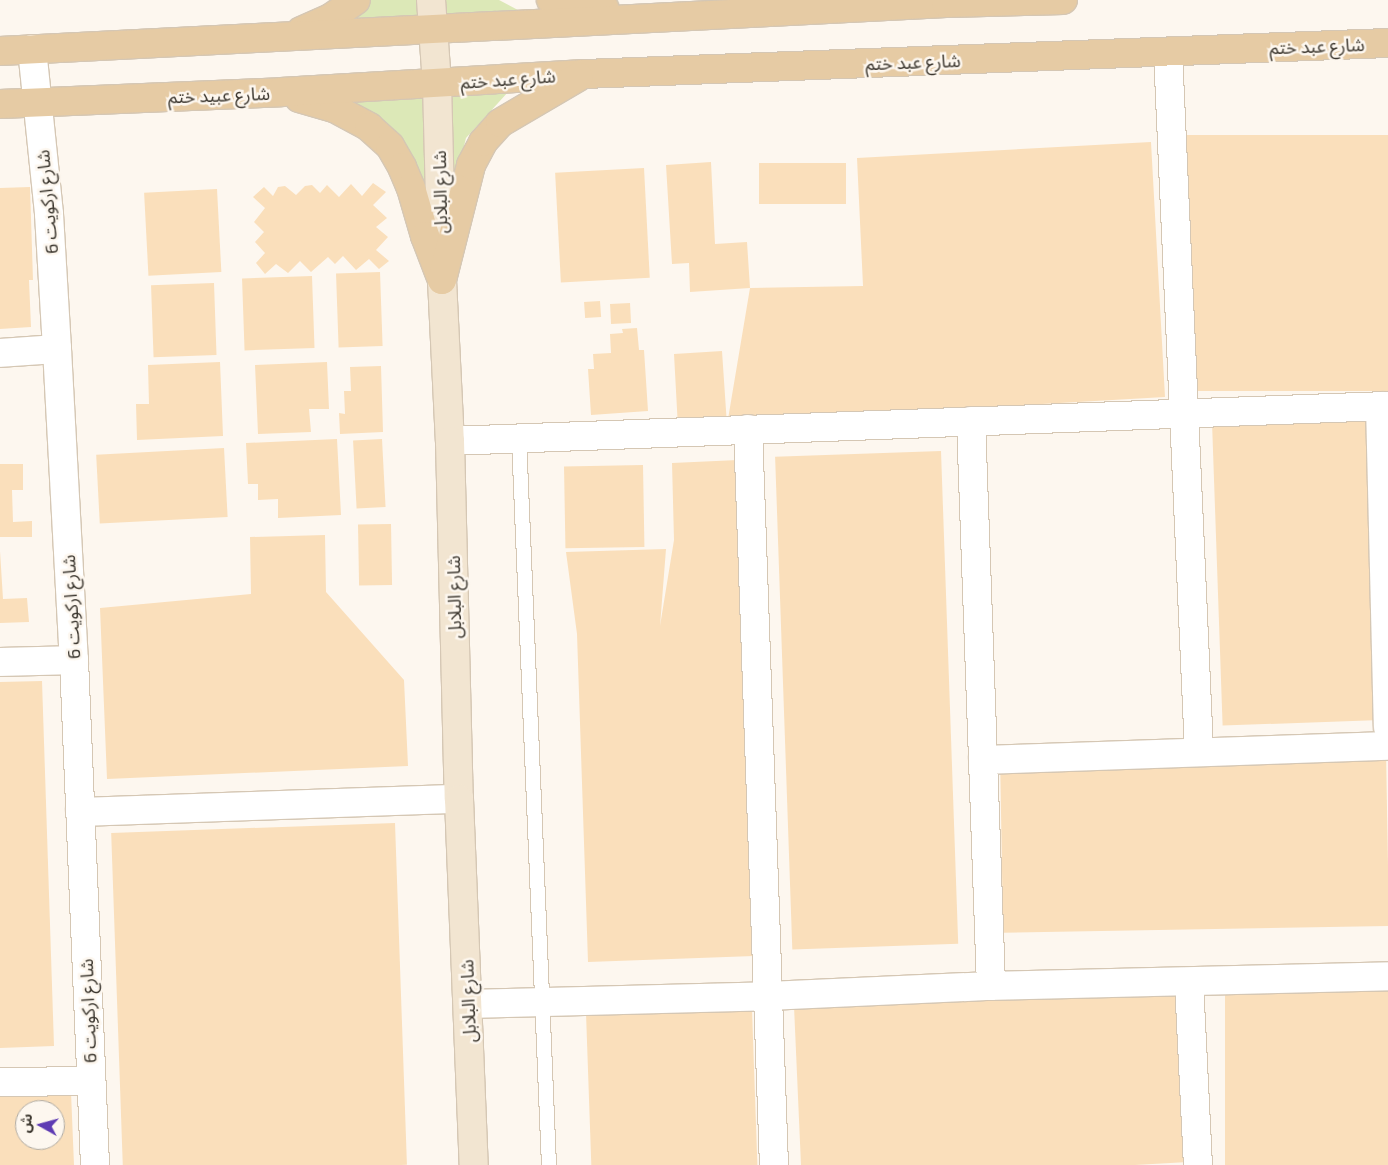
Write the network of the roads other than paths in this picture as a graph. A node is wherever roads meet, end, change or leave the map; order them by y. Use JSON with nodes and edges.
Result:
{"nodes":[{"id":1,"x":356,"y":0,"type":"edge"},
{"id":2,"x":431,"y":0,"type":"edge"},
{"id":3,"x":551,"y":0,"type":"edge"},
{"id":4,"x":1063,"y":0,"type":"edge"},
{"id":5,"x":665,"y":17,"type":"junction"},
{"id":6,"x":433,"y":28,"type":"junction"},
{"id":7,"x":280,"y":37,"type":"junction"},
{"id":8,"x":1388,"y":43,"type":"edge"},
{"id":9,"x":32,"y":49,"type":"junction"},
{"id":10,"x":0,"y":51,"type":"edge"},
{"id":11,"x":1168,"y":52,"type":"junction"},
{"id":12,"x":584,"y":74,"type":"junction"},
{"id":13,"x":438,"y":84,"type":"junction"},
{"id":14,"x":281,"y":92,"type":"junction"},
{"id":15,"x":37,"y":102,"type":"junction"},
{"id":16,"x":0,"y":104,"type":"edge"},
{"id":17,"x":442,"y":280,"type":"junction"},
{"id":18,"x":58,"y":349,"type":"junction"},
{"id":19,"x":0,"y":353,"type":"edge"},
{"id":20,"x":1384,"y":406,"type":"edge"},
{"id":21,"x":1184,"y":413,"type":"junction"},
{"id":22,"x":971,"y":421,"type":"junction"},
{"id":23,"x":748,"y":430,"type":"junction"},
{"id":24,"x":519,"y":438,"type":"junction"},
{"id":25,"x":450,"y":441,"type":"junction"},
{"id":26,"x":74,"y":660,"type":"junction"},
{"id":27,"x":0,"y":662,"type":"edge"},
{"id":28,"x":1388,"y":727,"type":"edge"},
{"id":29,"x":1388,"y":746,"type":"edge"},
{"id":30,"x":1199,"y":752,"type":"junction"},
{"id":31,"x":983,"y":760,"type":"junction"},
{"id":32,"x":459,"y":800,"type":"junction"},
{"id":33,"x":80,"y":812,"type":"junction"},
{"id":34,"x":1388,"y":976,"type":"edge"},
{"id":35,"x":1190,"y":982,"type":"junction"},
{"id":36,"x":990,"y":986,"type":"junction"},
{"id":37,"x":768,"y":996,"type":"junction"},
{"id":38,"x":542,"y":1002,"type":"junction"},
{"id":39,"x":468,"y":1004,"type":"junction"},
{"id":40,"x":91,"y":1081,"type":"junction"},
{"id":41,"x":0,"y":1082,"type":"edge"},
{"id":42,"x":95,"y":1165,"type":"edge"},
{"id":43,"x":474,"y":1165,"type":"edge"},
{"id":44,"x":549,"y":1165,"type":"edge"},
{"id":45,"x":774,"y":1165,"type":"edge"},
{"id":46,"x":1198,"y":1165,"type":"edge"}],
"edges":[{"from":1,"to":7,"type":"main road"},
{"from":2,"to":6,"type":"street","name":"شارع البلابل"},
{"from":3,"to":5,"type":"main road"},
{"from":4,"to":5,"type":"main road"},
{"from":5,"to":6,"type":"main road"},
{"from":6,"to":7,"type":"main road"},
{"from":6,"to":13,"type":"street","name":"شارع البلابل"},
{"from":7,"to":9,"type":"main road"},
{"from":8,"to":11,"type":"main road","name":"شارع عبد ختم"},
{"from":9,"to":10,"type":"main road"},
{"from":9,"to":15,"type":"street","name":"شارع اركويت 6"},
{"from":11,"to":12,"type":"main road","name":"شارع عبد ختم"},
{"from":11,"to":21,"type":"street"},
{"from":12,"to":13,"type":"main road","name":"شارع عبد ختم"},
{"from":12,"to":17,"type":"main road"},
{"from":13,"to":14,"type":"main road","name":"شارع عبيد ختم"},
{"from":13,"to":17,"type":"street","name":"شارع البلابل"},
{"from":14,"to":15,"type":"main road","name":"شارع عبيد ختم"},
{"from":14,"to":17,"type":"main road"},
{"from":15,"to":16,"type":"main road","name":"شارع عبيد ختم"},
{"from":15,"to":18,"type":"street","name":"شارع اركويت 6"},
{"from":17,"to":25,"type":"street","name":"شارع البلابل"},
{"from":18,"to":19,"type":"street"},
{"from":18,"to":26,"type":"street","name":"شارع اركويت 6"},
{"from":20,"to":21,"type":"street"},
{"from":20,"to":28,"type":"street"},
{"from":21,"to":22,"type":"street"},
{"from":21,"to":30,"type":"street"},
{"from":22,"to":23,"type":"street"},
{"from":22,"to":31,"type":"street"},
{"from":23,"to":24,"type":"street"},
{"from":23,"to":37,"type":"street"},
{"from":24,"to":25,"type":"street"},
{"from":24,"to":38,"type":"lane"},
{"from":25,"to":32,"type":"street","name":"شارع البلابل"},
{"from":26,"to":27,"type":"street"},
{"from":26,"to":33,"type":"street","name":"شارع اركويت 6"},
{"from":29,"to":30,"type":"street"},
{"from":30,"to":31,"type":"street"},
{"from":31,"to":36,"type":"street"},
{"from":32,"to":33,"type":"street"},
{"from":32,"to":39,"type":"street","name":"شارع البلابل"},
{"from":33,"to":40,"type":"street","name":"شارع اركويت 6"},
{"from":34,"to":35,"type":"street"},
{"from":35,"to":36,"type":"street"},
{"from":35,"to":46,"type":"street"},
{"from":36,"to":37,"type":"street"},
{"from":37,"to":38,"type":"street"},
{"from":37,"to":45,"type":"street"},
{"from":38,"to":39,"type":"street"},
{"from":38,"to":44,"type":"lane"},
{"from":39,"to":43,"type":"street","name":"شارع البلابل"},
{"from":40,"to":41,"type":"street"},
{"from":40,"to":42,"type":"street","name":"شارع اركويت 6"}]}
